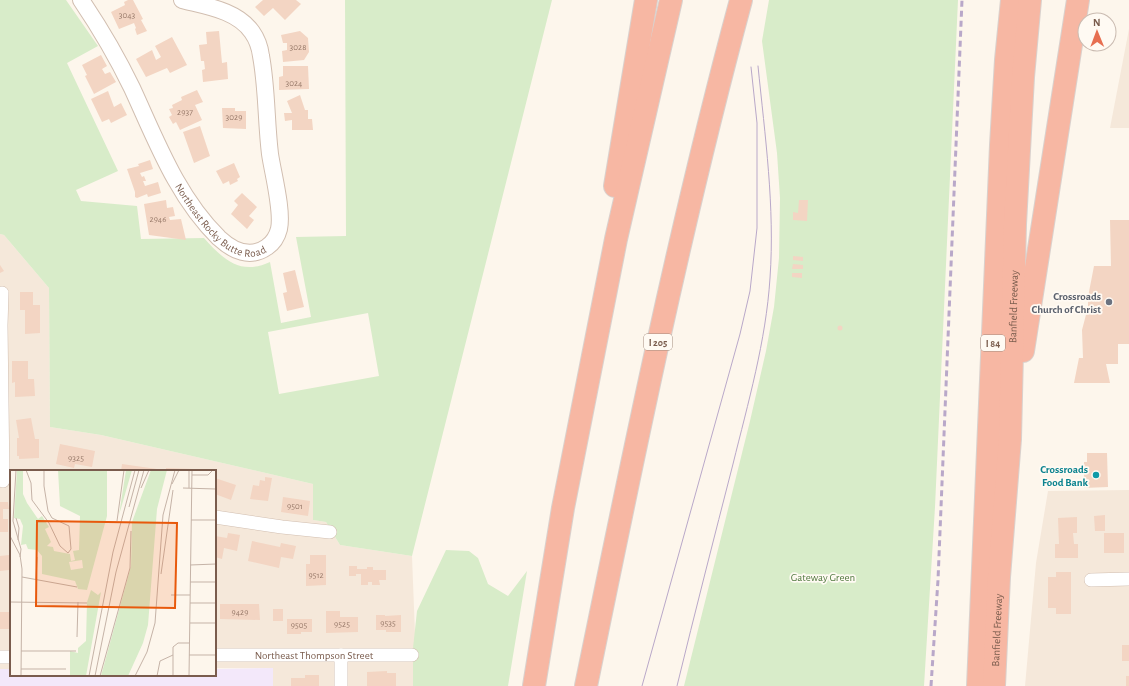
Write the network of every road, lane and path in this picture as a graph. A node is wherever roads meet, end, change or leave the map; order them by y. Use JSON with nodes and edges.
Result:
{"nodes":[{"id":1,"x":81,"y":0,"type":"edge"},
{"id":2,"x":182,"y":0,"type":"edge"},
{"id":3,"x":646,"y":0,"type":"edge"},
{"id":4,"x":672,"y":0,"type":"edge"},
{"id":5,"x":741,"y":0,"type":"edge"},
{"id":6,"x":1012,"y":0,"type":"edge"},
{"id":7,"x":1030,"y":0,"type":"edge"},
{"id":8,"x":1078,"y":0,"type":"edge"},
{"id":9,"x":616,"y":239,"type":"junction"},
{"id":10,"x":2,"y":293,"type":"dead end"},
{"id":11,"x":1010,"y":439,"type":"junction"},
{"id":12,"x":5,"y":481,"type":"edge"},
{"id":13,"x":216,"y":517,"type":"edge"},
{"id":14,"x":330,"y":532,"type":"dead end"},
{"id":15,"x":1129,"y":579,"type":"edge"},
{"id":16,"x":1091,"y":580,"type":"dead end"},
{"id":17,"x":216,"y":655,"type":"edge"},
{"id":18,"x":341,"y":655,"type":"junction"},
{"id":19,"x":412,"y":655,"type":"dead end"},
{"id":20,"x":341,"y":686,"type":"edge"},
{"id":21,"x":534,"y":686,"type":"edge"},
{"id":22,"x":586,"y":686,"type":"edge"},
{"id":23,"x":978,"y":686,"type":"edge"},
{"id":24,"x":994,"y":686,"type":"edge"}],
"edges":[{"from":1,"to":2,"type":"street","name":"Northeast Rocky Butte Road"},
{"from":3,"to":9,"type":"highway"},
{"from":4,"to":9,"type":"highway"},
{"from":5,"to":22,"type":"highway","number":"I 205"},
{"from":6,"to":23,"type":"highway","name":"Banfield Freeway","number":"I 84"},
{"from":7,"to":11,"type":"highway","name":"Banfield Freeway","number":"I 84"},
{"from":8,"to":11,"type":"highway"},
{"from":9,"to":21,"type":"highway"},
{"from":10,"to":12,"type":"street"},
{"from":11,"to":24,"type":"highway","name":"Banfield Freeway","number":"I 84"},
{"from":13,"to":14,"type":"street"},
{"from":15,"to":16,"type":"street"},
{"from":17,"to":18,"type":"street","name":"Northeast Thompson Street"},
{"from":18,"to":19,"type":"street","name":"Northeast Thompson Street"},
{"from":18,"to":20,"type":"street"}]}
